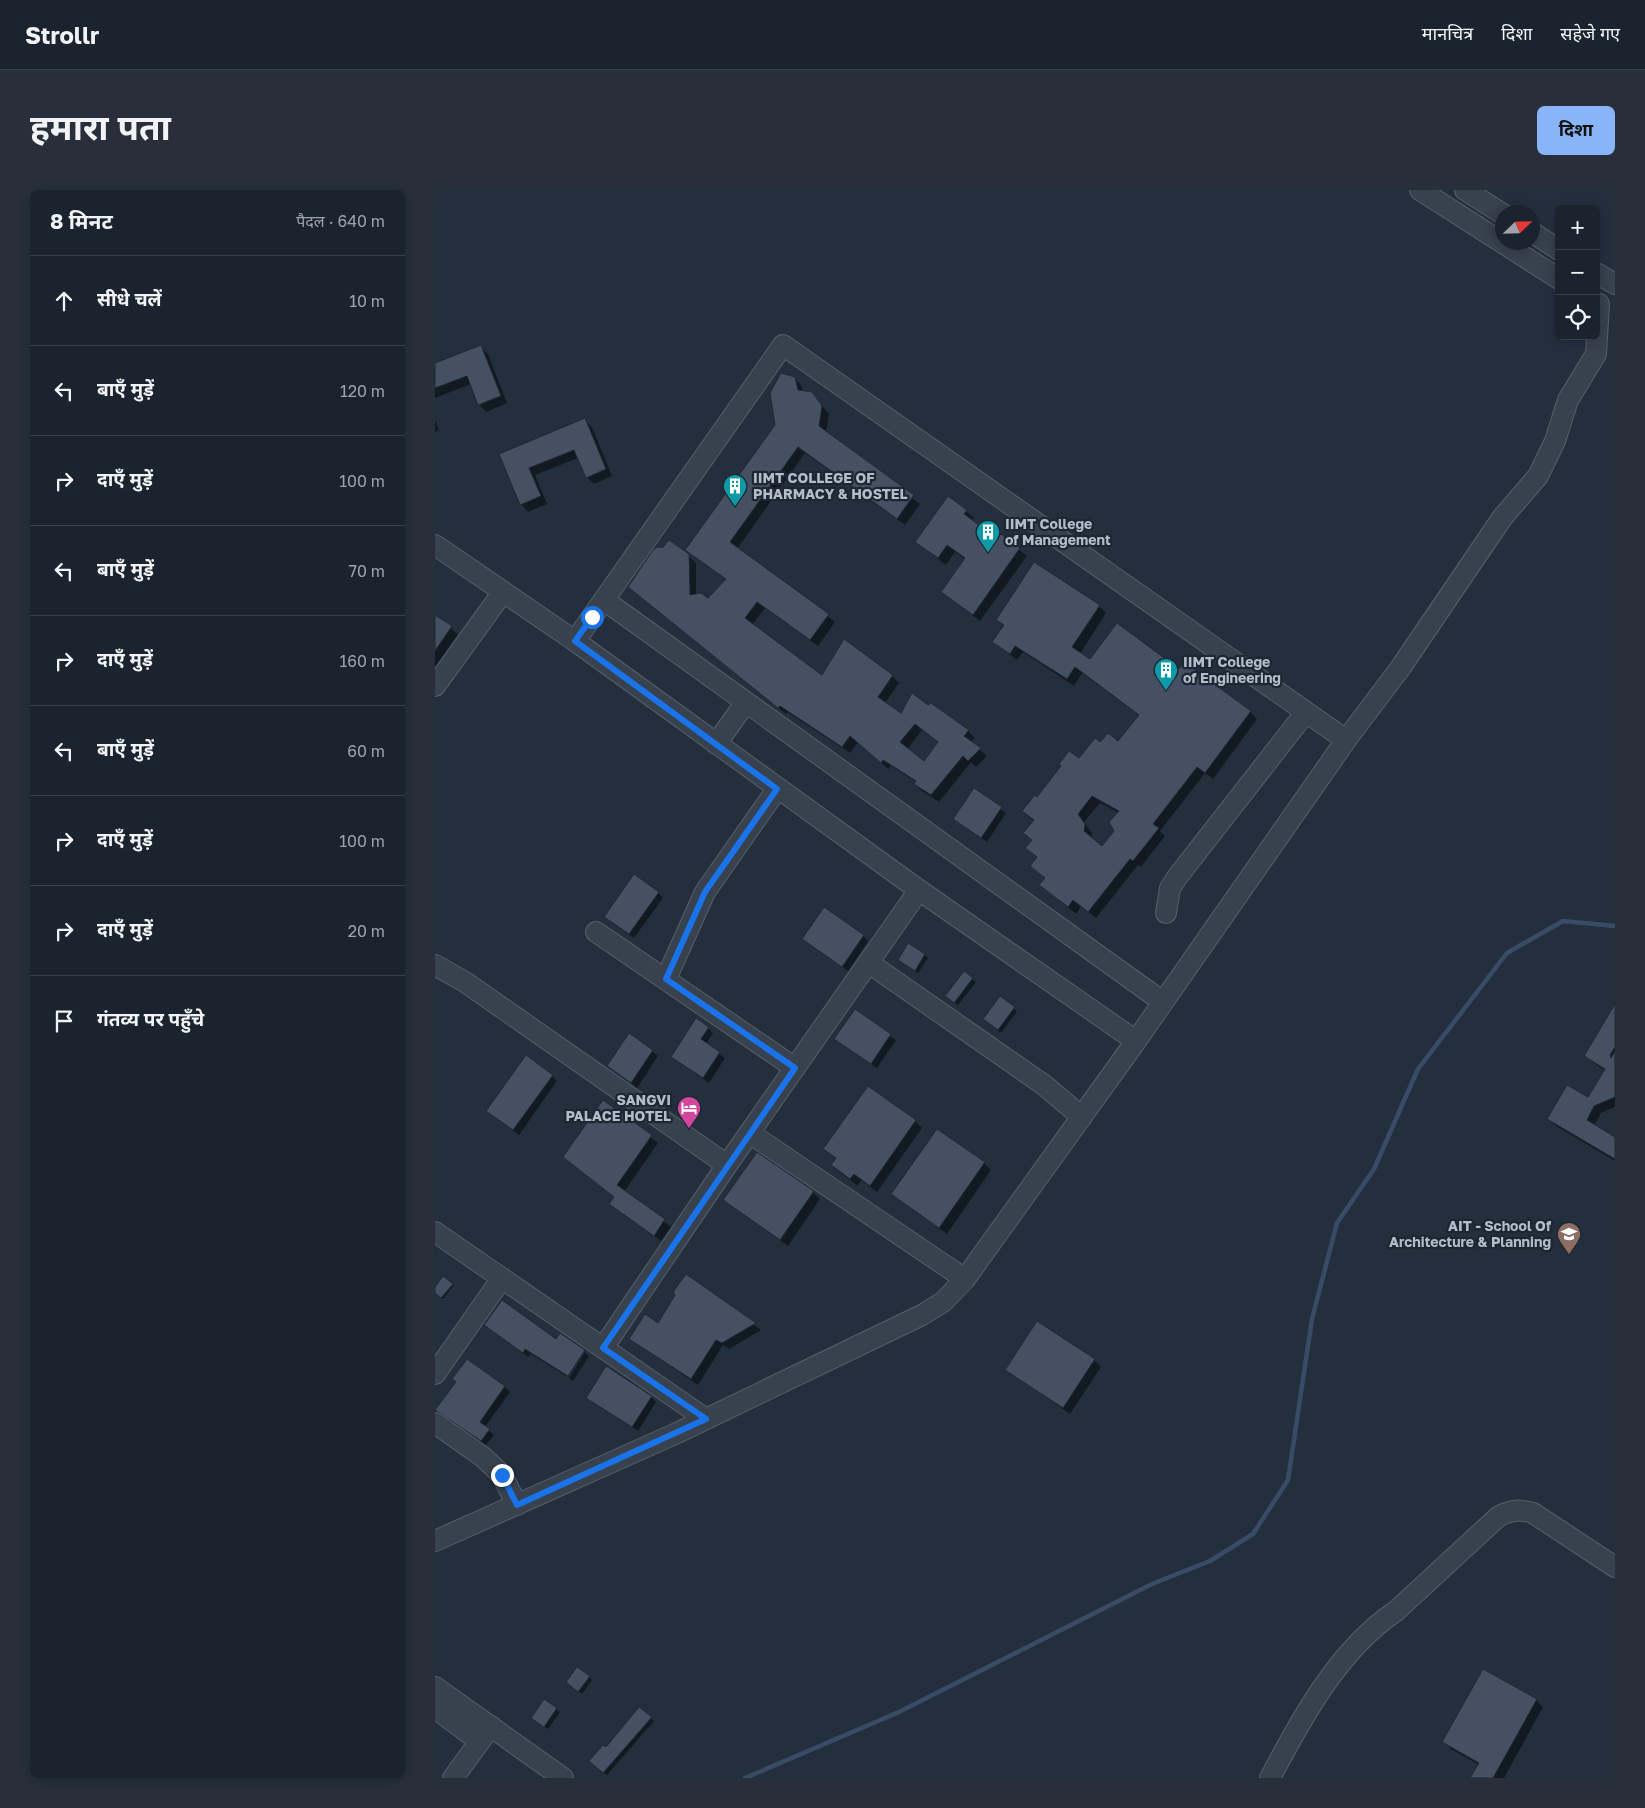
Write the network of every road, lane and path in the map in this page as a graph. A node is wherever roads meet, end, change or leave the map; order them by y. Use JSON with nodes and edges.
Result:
{"nodes":[{"id":1,"x":1421,"y":190,"type":"edge"},
{"id":2,"x":1465,"y":190,"type":"edge"},
{"id":3,"x":1495,"y":209,"type":"edge"},
{"id":4,"x":1540,"y":238,"type":"edge"},
{"id":5,"x":1555,"y":248,"type":"edge"},
{"id":6,"x":1600,"y":275,"type":"edge"},
{"id":7,"x":1555,"y":276,"type":"edge"},
{"id":8,"x":1615,"y":284,"type":"edge"},
{"id":9,"x":1603,"y":307,"type":"edge"},
{"id":10,"x":435,"y":545,"type":"edge"},
{"id":11,"x":503,"y":592,"type":"junction"},
{"id":12,"x":604,"y":600,"type":"junction"},
{"id":13,"x":575,"y":641,"type":"junction"},
{"id":14,"x":435,"y":686,"type":"edge"},
{"id":15,"x":746,"y":702,"type":"junction"},
{"id":16,"x":1306,"y":712,"type":"junction"},
{"id":17,"x":1346,"y":740,"type":"junction"},
{"id":18,"x":716,"y":744,"type":"junction"},
{"id":19,"x":777,"y":789,"type":"junction"},
{"id":20,"x":919,"y":890,"type":"junction"},
{"id":21,"x":1166,"y":913,"type":"dead end"},
{"id":22,"x":596,"y":932,"type":"dead end"},
{"id":23,"x":869,"y":963,"type":"junction"},
{"id":24,"x":435,"y":965,"type":"edge"},
{"id":25,"x":666,"y":979,"type":"junction"},
{"id":26,"x":1163,"y":1002,"type":"junction"},
{"id":27,"x":1136,"y":1041,"type":"junction"},
{"id":28,"x":795,"y":1068,"type":"junction"},
{"id":29,"x":1082,"y":1117,"type":"junction"},
{"id":30,"x":751,"y":1134,"type":"junction"},
{"id":31,"x":727,"y":1165,"type":"junction"},
{"id":32,"x":435,"y":1232,"type":"edge"},
{"id":33,"x":502,"y":1278,"type":"junction"},
{"id":34,"x":965,"y":1279,"type":"junction"},
{"id":35,"x":603,"y":1348,"type":"junction"},
{"id":36,"x":435,"y":1374,"type":"edge"},
{"id":37,"x":706,"y":1419,"type":"junction"},
{"id":38,"x":435,"y":1423,"type":"edge"},
{"id":39,"x":517,"y":1505,"type":"junction"},
{"id":40,"x":435,"y":1541,"type":"edge"},
{"id":41,"x":1615,"y":1567,"type":"edge"},
{"id":42,"x":435,"y":1687,"type":"edge"},
{"id":43,"x":435,"y":1708,"type":"edge"},
{"id":44,"x":485,"y":1734,"type":"junction"},
{"id":45,"x":453,"y":1778,"type":"edge"},
{"id":46,"x":563,"y":1778,"type":"edge"},
{"id":47,"x":1270,"y":1778,"type":"edge"}],
"edges":[{"from":1,"to":7,"type":"street"},
{"from":2,"to":3,"type":"street"},
{"from":4,"to":5,"type":"street"},
{"from":6,"to":8,"type":"street"},
{"from":9,"to":17,"type":"street"},
{"from":10,"to":11,"type":"street"},
{"from":11,"to":13,"type":"street"},
{"from":11,"to":14,"type":"street"},
{"from":12,"to":13,"type":"street"},
{"from":12,"to":15,"type":"street"},
{"from":12,"to":16,"type":"street"},
{"from":13,"to":18,"type":"street"},
{"from":15,"to":18,"type":"street"},
{"from":15,"to":26,"type":"street"},
{"from":16,"to":17,"type":"street"},
{"from":16,"to":21,"type":"street"},
{"from":17,"to":26,"type":"street"},
{"from":18,"to":19,"type":"street"},
{"from":19,"to":20,"type":"street"},
{"from":19,"to":25,"type":"street"},
{"from":20,"to":23,"type":"street"},
{"from":20,"to":27,"type":"street"},
{"from":22,"to":25,"type":"street"},
{"from":23,"to":28,"type":"street"},
{"from":23,"to":29,"type":"street"},
{"from":24,"to":31,"type":"street"},
{"from":25,"to":28,"type":"street"},
{"from":26,"to":27,"type":"street"},
{"from":27,"to":29,"type":"street"},
{"from":28,"to":30,"type":"street"},
{"from":29,"to":34,"type":"street"},
{"from":30,"to":31,"type":"street"},
{"from":30,"to":34,"type":"street"},
{"from":31,"to":35,"type":"street"},
{"from":32,"to":33,"type":"street"},
{"from":33,"to":35,"type":"street"},
{"from":33,"to":36,"type":"street"},
{"from":34,"to":37,"type":"street"},
{"from":35,"to":37,"type":"street"},
{"from":37,"to":39,"type":"street"},
{"from":38,"to":39,"type":"street"},
{"from":39,"to":40,"type":"street"},
{"from":41,"to":47,"type":"street"},
{"from":42,"to":44,"type":"street"},
{"from":43,"to":44,"type":"street"},
{"from":44,"to":45,"type":"street"},
{"from":44,"to":46,"type":"street"}]}
